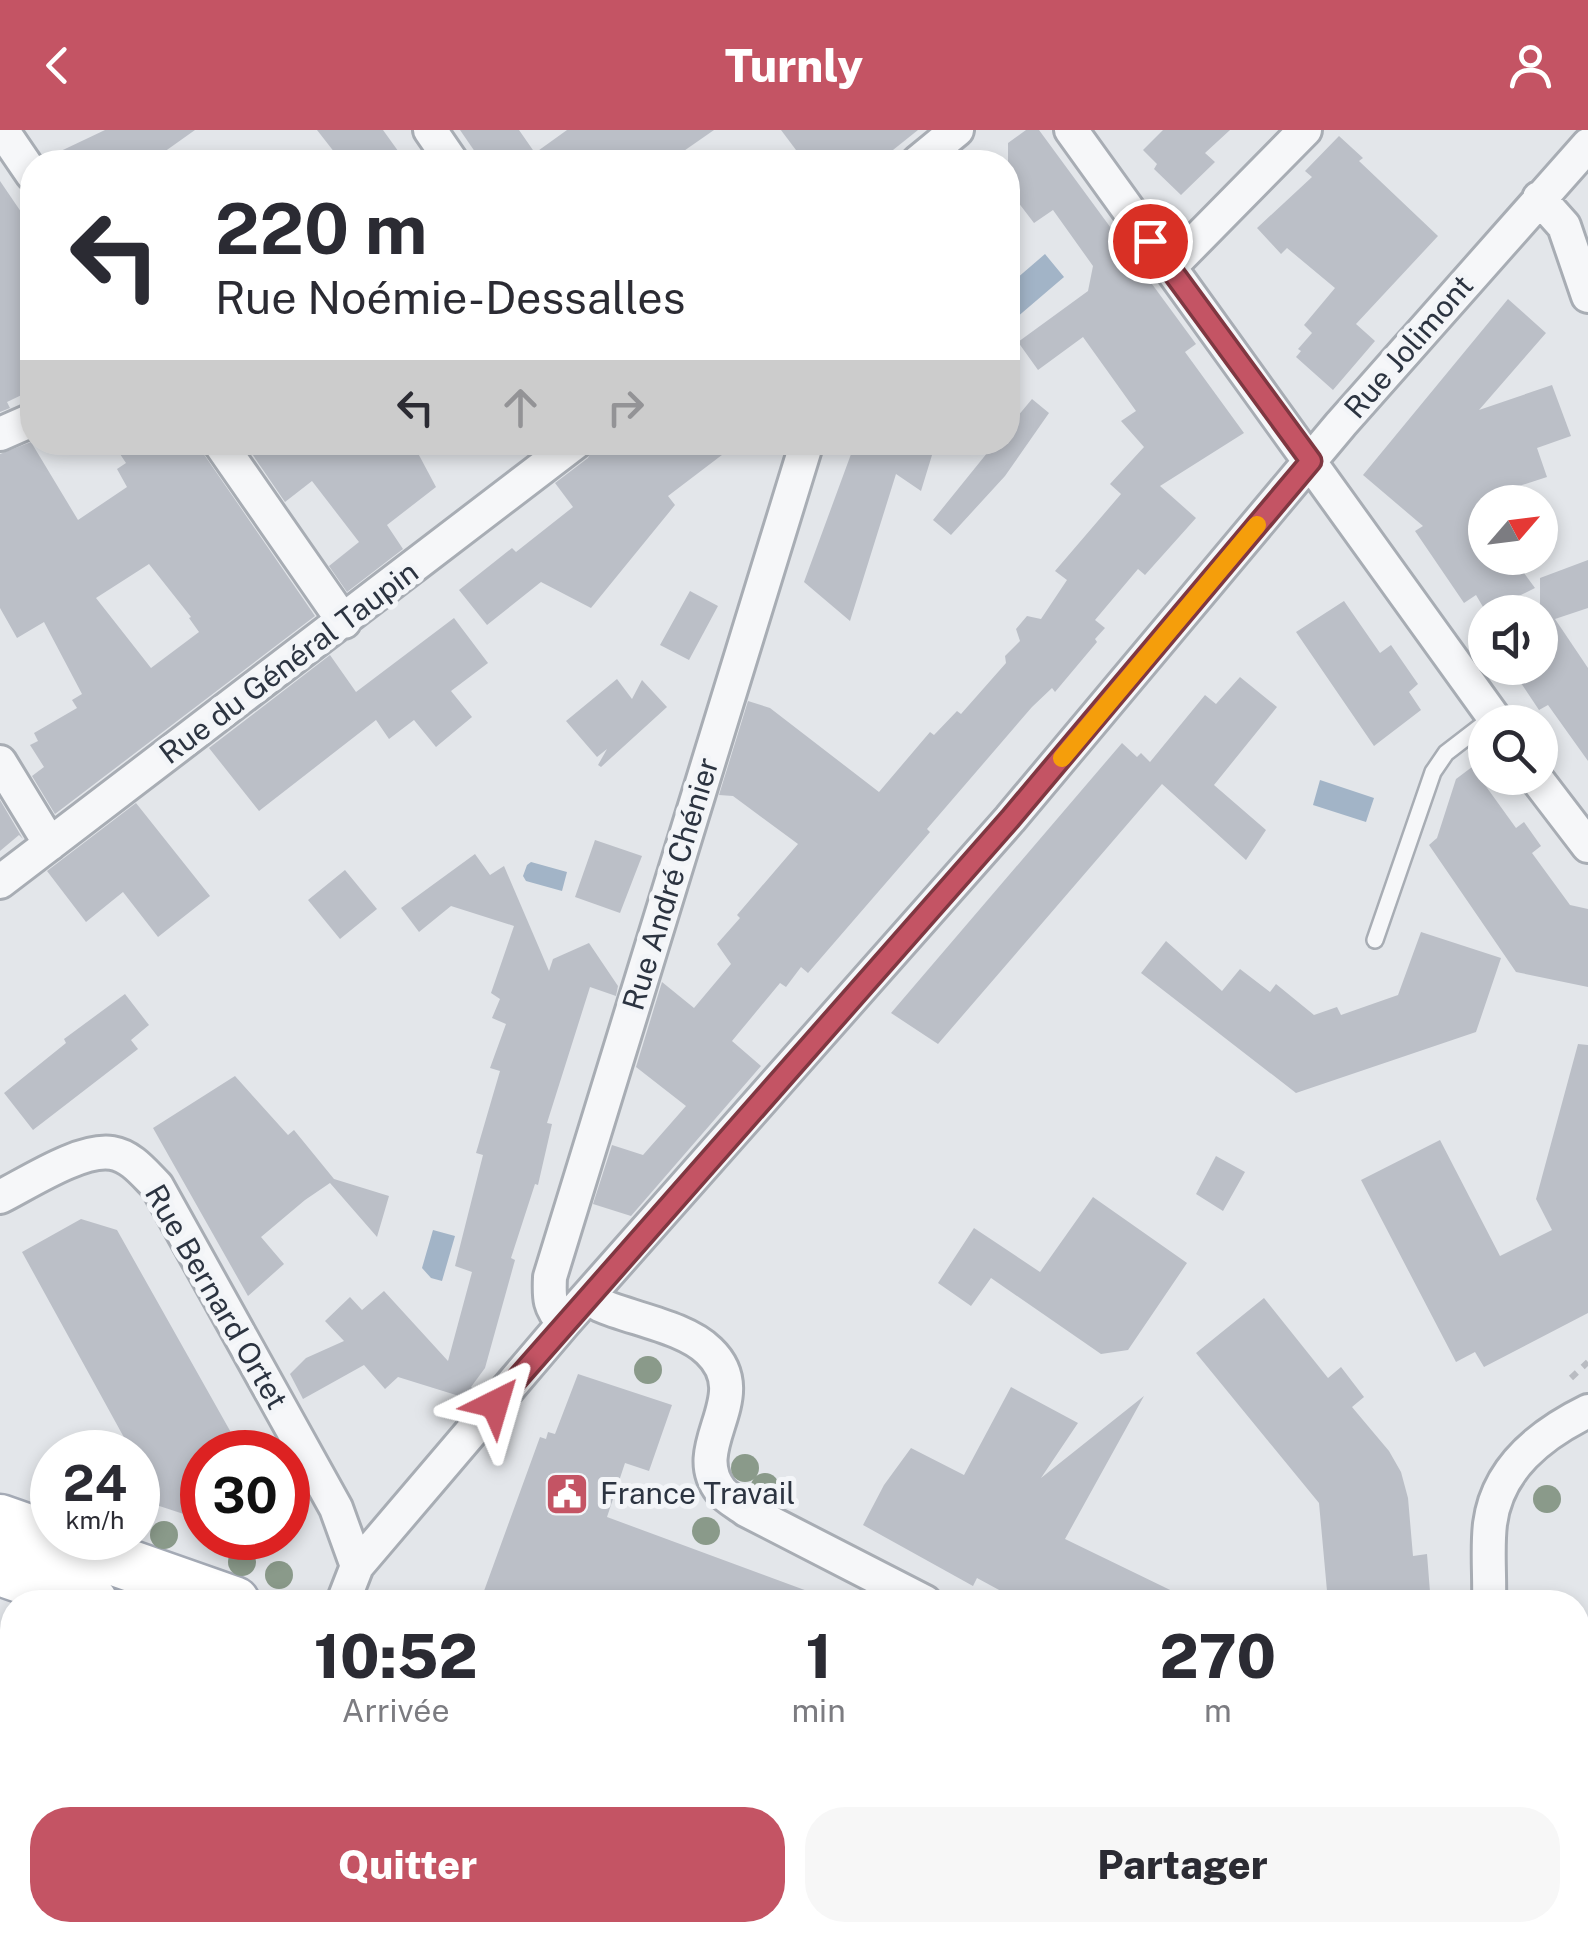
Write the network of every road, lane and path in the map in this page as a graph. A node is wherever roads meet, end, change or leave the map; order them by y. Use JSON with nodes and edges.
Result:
{"nodes":[{"id":1,"x":2,"y":130,"type":"edge"},
{"id":2,"x":958,"y":130,"type":"edge"},
{"id":3,"x":1071,"y":130,"type":"edge"},
{"id":4,"x":1305,"y":130,"type":"edge"},
{"id":5,"x":1588,"y":146,"type":"edge"},
{"id":6,"x":933,"y":150,"type":"edge"},
{"id":7,"x":20,"y":156,"type":"edge"},
{"id":8,"x":1540,"y":198,"type":"junction"},
{"id":9,"x":1169,"y":268,"type":"junction"},
{"id":10,"x":1588,"y":296,"type":"edge"},
{"id":11,"x":227,"y":455,"type":"edge"},
{"id":12,"x":559,"y":455,"type":"edge"},
{"id":13,"x":803,"y":455,"type":"edge"},
{"id":14,"x":1311,"y":461,"type":"junction"},
{"id":15,"x":344,"y":622,"type":"junction"},
{"id":16,"x":1479,"y":705,"type":"edge"},
{"id":17,"x":1468,"y":737,"type":"edge"},
{"id":18,"x":0,"y":762,"type":"edge"},
{"id":19,"x":1549,"y":795,"type":"edge"},
{"id":20,"x":50,"y":844,"type":"junction"},
{"id":21,"x":1588,"y":846,"type":"edge"},
{"id":22,"x":0,"y":882,"type":"edge"},
{"id":23,"x":1375,"y":940,"type":"dead end"},
{"id":24,"x":0,"y":1197,"type":"edge"},
{"id":25,"x":591,"y":1295,"type":"junction"},
{"id":26,"x":564,"y":1323,"type":"junction"},
{"id":27,"x":1588,"y":1410,"type":"edge"},
{"id":28,"x":0,"y":1520,"type":"edge"},
{"id":29,"x":357,"y":1566,"type":"junction"},
{"id":30,"x":0,"y":1570,"type":"edge"},
{"id":31,"x":58,"y":1590,"type":"edge"},
{"id":32,"x":200,"y":1590,"type":"edge"},
{"id":33,"x":348,"y":1590,"type":"edge"},
{"id":34,"x":902,"y":1590,"type":"edge"},
{"id":35,"x":1489,"y":1590,"type":"edge"}],
"edges":[{"from":1,"to":7,"type":"street"},
{"from":2,"to":6,"type":"street"},
{"from":3,"to":9,"type":"street"},
{"from":4,"to":9,"type":"street"},
{"from":5,"to":8,"type":"street","name":"Rue Jolimont"},
{"from":8,"to":10,"type":"street"},
{"from":8,"to":14,"type":"street","name":"Rue Jolimont"},
{"from":9,"to":14,"type":"street"},
{"from":11,"to":15,"type":"street"},
{"from":12,"to":15,"type":"street","name":"Rue du Général Taupin"},
{"from":13,"to":26,"type":"street","name":"Rue André Chénier"},
{"from":14,"to":16,"type":"street"},
{"from":14,"to":25,"type":"street","name":"Rue Jolimont"},
{"from":15,"to":20,"type":"street","name":"Rue du Général Taupin"},
{"from":17,"to":23,"type":"lane"},
{"from":18,"to":20,"type":"street"},
{"from":19,"to":21,"type":"street"},
{"from":20,"to":22,"type":"street","name":"Rue du Général Taupin"},
{"from":24,"to":29,"type":"street","name":"Rue Bernard Ortet"},
{"from":25,"to":26,"type":"street","name":"Rue Jolimont"},
{"from":25,"to":34,"type":"street"},
{"from":26,"to":29,"type":"street","name":"Rue Jolimont"},
{"from":27,"to":35,"type":"street"},
{"from":28,"to":32,"type":"main road"},
{"from":29,"to":33,"type":"street","name":"Rue Jolimont"},
{"from":30,"to":31,"type":"main road"}]}
